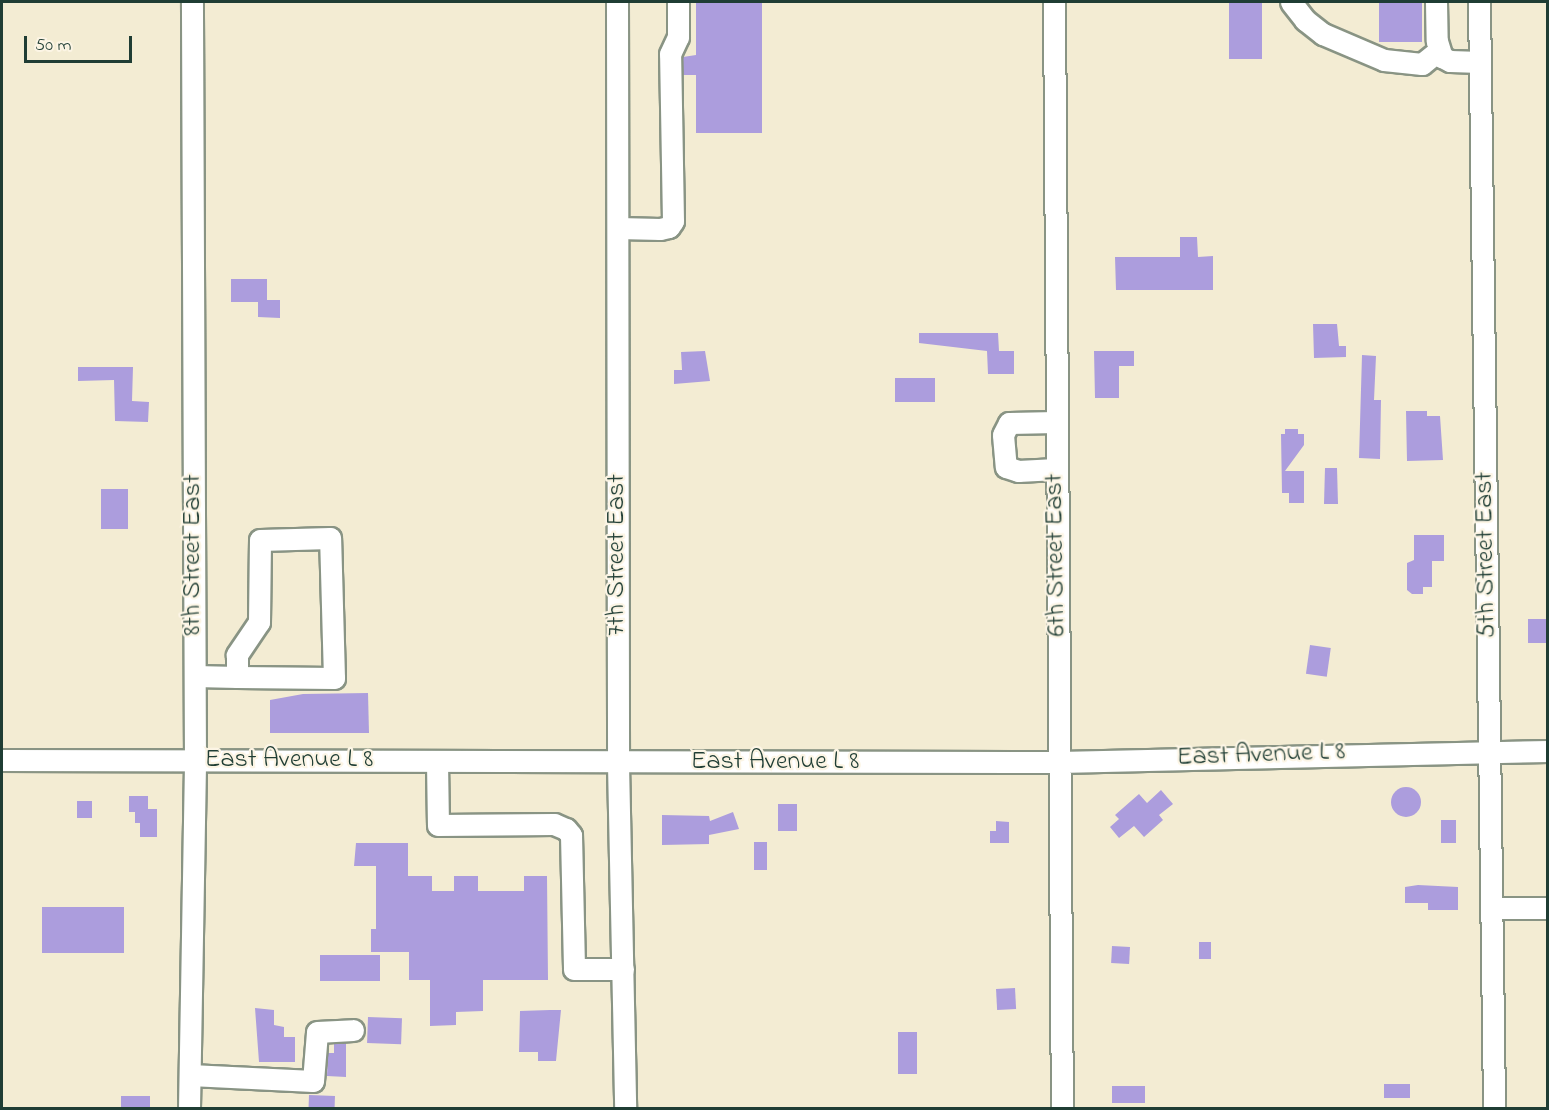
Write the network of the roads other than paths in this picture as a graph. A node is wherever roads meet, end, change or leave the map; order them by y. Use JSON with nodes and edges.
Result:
{"nodes":[{"id":1,"x":192,"y":2,"type":"edge"},
{"id":2,"x":617,"y":2,"type":"edge"},
{"id":3,"x":678,"y":2,"type":"edge"},
{"id":4,"x":1054,"y":2,"type":"edge"},
{"id":5,"x":1291,"y":2,"type":"edge"},
{"id":6,"x":1436,"y":2,"type":"edge"},
{"id":7,"x":1479,"y":2,"type":"edge"},
{"id":8,"x":1439,"y":50,"type":"junction"},
{"id":9,"x":1480,"y":62,"type":"junction"},
{"id":10,"x":618,"y":228,"type":"junction"},
{"id":11,"x":1056,"y":422,"type":"junction"},
{"id":12,"x":1056,"y":470,"type":"junction"},
{"id":13,"x":195,"y":675,"type":"junction"},
{"id":14,"x":237,"y":677,"type":"junction"},
{"id":15,"x":1489,"y":750,"type":"junction"},
{"id":16,"x":1548,"y":751,"type":"edge"},
{"id":17,"x":2,"y":760,"type":"edge"},
{"id":18,"x":195,"y":761,"type":"junction"},
{"id":19,"x":437,"y":762,"type":"junction"},
{"id":20,"x":1059,"y":762,"type":"junction"},
{"id":21,"x":618,"y":764,"type":"junction"},
{"id":22,"x":1491,"y":908,"type":"junction"},
{"id":23,"x":1548,"y":908,"type":"edge"},
{"id":24,"x":623,"y":969,"type":"junction"},
{"id":25,"x":353,"y":1030,"type":"dead end"},
{"id":26,"x":190,"y":1075,"type":"junction"},
{"id":27,"x":189,"y":1108,"type":"edge"},
{"id":28,"x":625,"y":1108,"type":"edge"},
{"id":29,"x":1062,"y":1108,"type":"edge"},
{"id":30,"x":1494,"y":1108,"type":"edge"}],
"edges":[{"from":1,"to":13,"type":"street","name":"8th Street East"},
{"from":2,"to":10,"type":"street","name":"7th Street East"},
{"from":3,"to":10,"type":"street"},
{"from":4,"to":11,"type":"street","name":"6th Street East"},
{"from":5,"to":8,"type":"street"},
{"from":6,"to":8,"type":"street"},
{"from":7,"to":9,"type":"street","name":"5th Street East"},
{"from":8,"to":9,"type":"street"},
{"from":9,"to":15,"type":"street","name":"5th Street East"},
{"from":10,"to":21,"type":"street","name":"7th Street East"},
{"from":11,"to":12,"type":"street","name":"6th Street East"},
{"from":11,"to":12,"type":"street"},
{"from":12,"to":20,"type":"street","name":"6th Street East"},
{"from":13,"to":14,"type":"street"},
{"from":13,"to":18,"type":"street","name":"8th Street East"},
{"from":14,"to":14,"type":"street"},
{"from":15,"to":16,"type":"street","name":"East Avenue L 8"},
{"from":15,"to":20,"type":"street","name":"East Avenue L 8"},
{"from":15,"to":22,"type":"street","name":"5th Street East"},
{"from":17,"to":18,"type":"street","name":"East Avenue L 8"},
{"from":18,"to":19,"type":"street","name":"East Avenue L 8"},
{"from":18,"to":26,"type":"street","name":"8th Street East"},
{"from":19,"to":21,"type":"street","name":"East Avenue L 8"},
{"from":19,"to":24,"type":"street"},
{"from":20,"to":21,"type":"street","name":"East Avenue L 8"},
{"from":20,"to":29,"type":"street","name":"6th Street East"},
{"from":21,"to":24,"type":"street","name":"7th Street East"},
{"from":22,"to":23,"type":"street"},
{"from":22,"to":30,"type":"street","name":"5th Street East"},
{"from":24,"to":28,"type":"street","name":"7th Street East"},
{"from":25,"to":26,"type":"street"},
{"from":26,"to":27,"type":"street","name":"8th Street East"}]}
